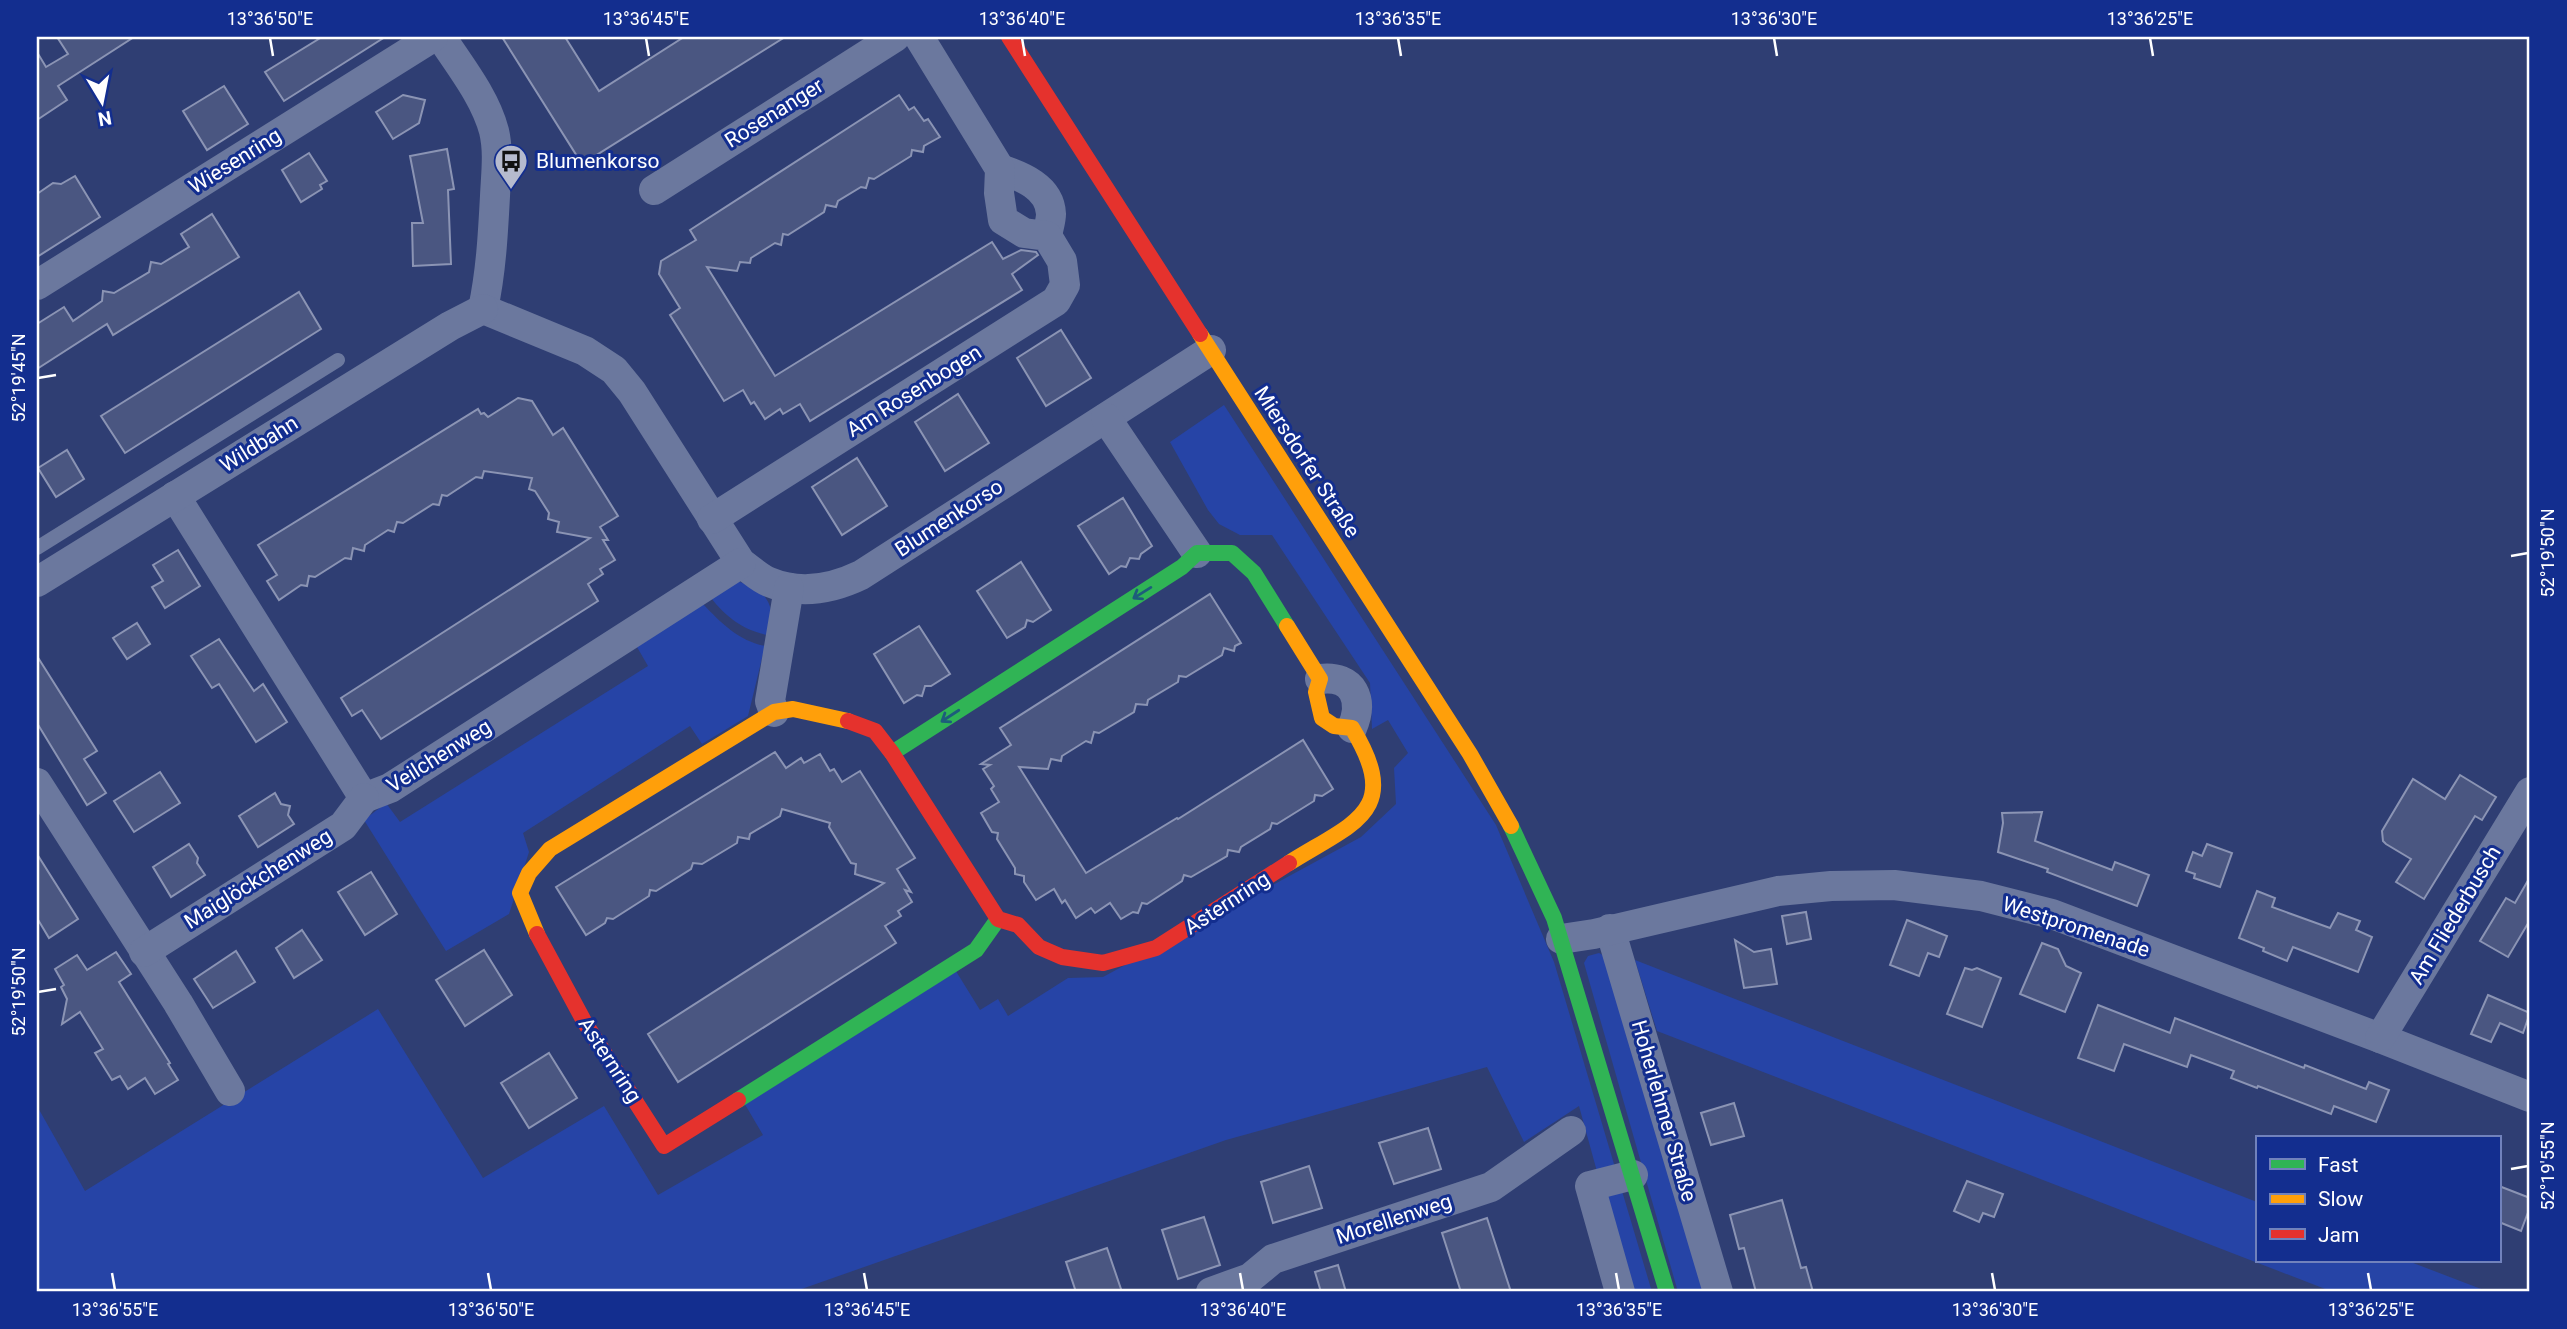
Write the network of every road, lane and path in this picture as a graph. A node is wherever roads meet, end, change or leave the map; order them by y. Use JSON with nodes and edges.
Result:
{"nodes":[{"id":1,"x":433,"y":37,"type":"edge"},
{"id":2,"x":441,"y":37,"type":"edge"},
{"id":3,"x":895,"y":37,"type":"edge"},
{"id":4,"x":919,"y":37,"type":"edge"},
{"id":5,"x":1009,"y":37,"type":"edge"},
{"id":6,"x":1000,"y":169,"type":"junction"},
{"id":7,"x":653,"y":190,"type":"dead end"},
{"id":8,"x":1047,"y":236,"type":"junction"},
{"id":9,"x":37,"y":285,"type":"edge"},
{"id":10,"x":483,"y":309,"type":"junction"},
{"id":11,"x":1211,"y":350,"type":"junction"},
{"id":12,"x":338,"y":360,"type":"dead end"},
{"id":13,"x":281,"y":413,"type":"junction"},
{"id":14,"x":1105,"y":418,"type":"junction"},
{"id":15,"x":175,"y":496,"type":"junction"},
{"id":16,"x":139,"y":502,"type":"junction"},
{"id":17,"x":712,"y":519,"type":"junction"},
{"id":18,"x":37,"y":548,"type":"edge"},
{"id":19,"x":1197,"y":553,"type":"junction"},
{"id":20,"x":741,"y":563,"type":"junction"},
{"id":21,"x":37,"y":582,"type":"edge"},
{"id":22,"x":789,"y":588,"type":"junction"},
{"id":23,"x":1320,"y":679,"type":"joint"},
{"id":24,"x":774,"y":712,"type":"junction"},
{"id":25,"x":1352,"y":728,"type":"joint"},
{"id":26,"x":892,"y":753,"type":"junction"},
{"id":27,"x":37,"y":783,"type":"edge"},
{"id":28,"x":2530,"y":792,"type":"edge"},
{"id":29,"x":364,"y":798,"type":"junction"},
{"id":30,"x":999,"y":919,"type":"junction"},
{"id":31,"x":1557,"y":928,"type":"junction"},
{"id":32,"x":1610,"y":929,"type":"junction"},
{"id":33,"x":144,"y":951,"type":"junction"},
{"id":34,"x":2381,"y":1038,"type":"junction"},
{"id":35,"x":230,"y":1091,"type":"dead end"},
{"id":36,"x":2530,"y":1097,"type":"edge"},
{"id":37,"x":1571,"y":1131,"type":"dead end"},
{"id":38,"x":1633,"y":1175,"type":"junction"},
{"id":39,"x":1254,"y":1285,"type":"edge"},
{"id":40,"x":1211,"y":1292,"type":"edge"},
{"id":41,"x":1620,"y":1292,"type":"edge"},
{"id":42,"x":1667,"y":1292,"type":"edge"},
{"id":43,"x":1717,"y":1292,"type":"edge"}],
"edges":[{"from":1,"to":9,"type":"street","name":"Wiesenring"},
{"from":2,"to":10,"type":"street"},
{"from":3,"to":7,"type":"street","name":"Rosenanger"},
{"from":4,"to":6,"type":"street"},
{"from":5,"to":11,"type":"street","name":"Miersdorfer Straße"},
{"from":6,"to":8,"type":"street","name":"Am Rosenbogen"},
{"from":6,"to":8,"type":"street"},
{"from":8,"to":17,"type":"street","name":"Am Rosenbogen"},
{"from":10,"to":13,"type":"street","name":"Wildbahn"},
{"from":10,"to":17,"type":"street","name":"Blumenkorso"},
{"from":11,"to":14,"type":"street","name":"Blumenkorso"},
{"from":11,"to":31,"type":"street","name":"Miersdorfer Straße"},
{"from":12,"to":13,"type":"lane"},
{"from":13,"to":15,"type":"street","name":"Wildbahn"},
{"from":13,"to":16,"type":"lane"},
{"from":14,"to":19,"type":"street"},
{"from":14,"to":22,"type":"street","name":"Blumenkorso"},
{"from":15,"to":16,"type":"street","name":"Wildbahn"},
{"from":15,"to":29,"type":"street","name":"Veilchenweg"},
{"from":16,"to":18,"type":"lane"},
{"from":16,"to":21,"type":"street","name":"Wildbahn"},
{"from":17,"to":20,"type":"street","name":"Blumenkorso"},
{"from":19,"to":23,"type":"street","name":"Asternring"},
{"from":19,"to":26,"type":"street","one_way":true},
{"from":20,"to":22,"type":"street","name":"Blumenkorso"},
{"from":20,"to":29,"type":"street","name":"Veilchenweg"},
{"from":22,"to":24,"type":"street"},
{"from":23,"to":25,"type":"street","name":"Asternring"},
{"from":24,"to":26,"type":"street","name":"Asternring"},
{"from":24,"to":30,"type":"street","name":"Asternring"},
{"from":25,"to":30,"type":"street","name":"Asternring"},
{"from":26,"to":30,"type":"street","name":"Asternring"},
{"from":27,"to":33,"type":"street"},
{"from":28,"to":34,"type":"street","name":"Am Fliederbusch"},
{"from":29,"to":33,"type":"street","name":"Maiglöckchenweg"},
{"from":31,"to":32,"type":"street","name":"Westpromenade"},
{"from":31,"to":38,"type":"street"},
{"from":32,"to":34,"type":"street","name":"Westpromenade"},
{"from":32,"to":43,"type":"street","name":"Hoherlehmer Straße"},
{"from":33,"to":35,"type":"street"},
{"from":34,"to":36,"type":"street","name":"Westpromenade"},
{"from":37,"to":39,"type":"street","name":"Morellenweg"},
{"from":38,"to":41,"type":"street"},
{"from":38,"to":42,"type":"street"},
{"from":39,"to":40,"type":"street","name":"Morellenweg"}]}
